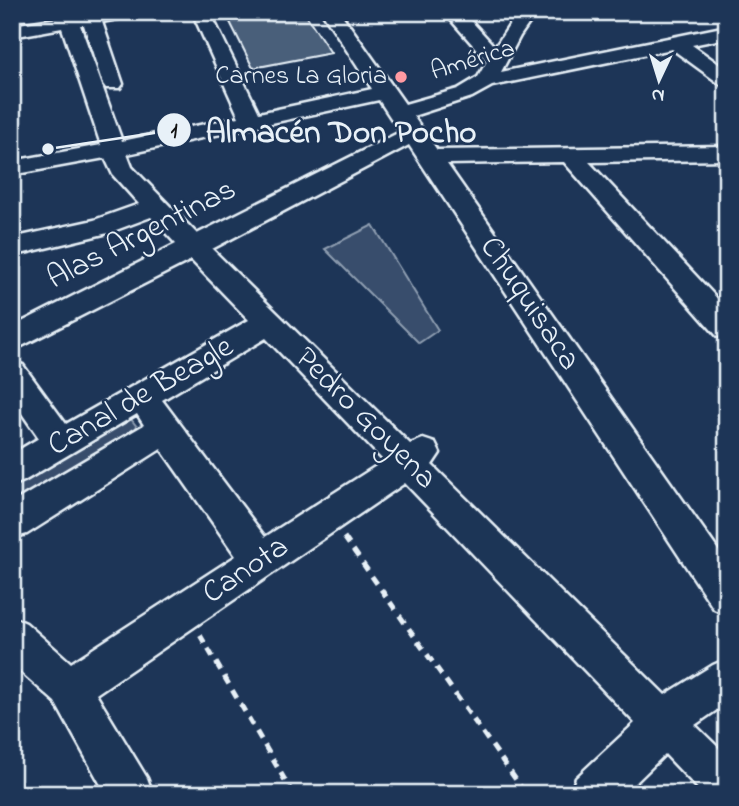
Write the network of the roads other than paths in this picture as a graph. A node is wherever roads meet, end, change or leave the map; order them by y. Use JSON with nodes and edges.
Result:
{"nodes":[{"id":1,"x":126,"y":12,"type":"edge"},
{"id":2,"x":201,"y":12,"type":"edge"},
{"id":3,"x":331,"y":12,"type":"edge"},
{"id":4,"x":453,"y":12,"type":"edge"},
{"id":5,"x":528,"y":12,"type":"edge"},
{"id":6,"x":90,"y":15,"type":"edge"},
{"id":7,"x":68,"y":17,"type":"edge"},
{"id":8,"x":12,"y":31,"type":"edge"},
{"id":9,"x":727,"y":33,"type":"edge"},
{"id":10,"x":677,"y":43,"type":"junction"},
{"id":11,"x":498,"y":62,"type":"junction"},
{"id":12,"x":727,"y":80,"type":"edge"},
{"id":13,"x":486,"y":81,"type":"junction"},
{"id":14,"x":386,"y":92,"type":"junction"},
{"id":15,"x":252,"y":120,"type":"junction"},
{"id":16,"x":123,"y":131,"type":"junction"},
{"id":17,"x":415,"y":134,"type":"junction"},
{"id":18,"x":715,"y":153,"type":"edge"},
{"id":19,"x":570,"y":155,"type":"junction"},
{"id":20,"x":12,"y":167,"type":"edge"},
{"id":21,"x":727,"y":174,"type":"edge"},
{"id":22,"x":155,"y":207,"type":"junction"},
{"id":23,"x":201,"y":242,"type":"junction"},
{"id":24,"x":12,"y":247,"type":"edge"},
{"id":25,"x":269,"y":322,"type":"junction"},
{"id":26,"x":727,"y":328,"type":"edge"},
{"id":27,"x":12,"y":340,"type":"edge"},
{"id":28,"x":12,"y":374,"type":"edge"},
{"id":29,"x":141,"y":396,"type":"junction"},
{"id":30,"x":165,"y":429,"type":"junction"},
{"id":31,"x":61,"y":443,"type":"junction"},
{"id":32,"x":416,"y":458,"type":"junction"},
{"id":33,"x":12,"y":471,"type":"edge"},
{"id":34,"x":12,"y":519,"type":"edge"},
{"id":35,"x":261,"y":561,"type":"junction"},
{"id":36,"x":727,"y":596,"type":"edge"},
{"id":37,"x":12,"y":638,"type":"edge"},
{"id":38,"x":727,"y":680,"type":"edge"},
{"id":39,"x":69,"y":688,"type":"junction"},
{"id":40,"x":673,"y":717,"type":"junction"},
{"id":41,"x":727,"y":756,"type":"edge"},
{"id":42,"x":727,"y":787,"type":"edge"},
{"id":43,"x":131,"y":794,"type":"edge"},
{"id":44,"x":592,"y":794,"type":"edge"}],
"edges":[{"from":1,"to":6,"type":"street"},
{"from":2,"to":15,"type":"street"},
{"from":3,"to":14,"type":"street","name":"Chuquisaca"},
{"from":4,"to":11,"type":"street"},
{"from":5,"to":11,"type":"street"},
{"from":6,"to":7,"type":"street"},
{"from":6,"to":16,"type":"street","name":"Pedro Goyena"},
{"from":7,"to":8,"type":"street"},
{"from":7,"to":16,"type":"street","name":"Pedro Goyena"},
{"from":9,"to":10,"type":"street","name":"América"},
{"from":10,"to":12,"type":"street"},
{"from":10,"to":13,"type":"street","name":"América"},
{"from":11,"to":13,"type":"street"},
{"from":13,"to":17,"type":"street","name":"América"},
{"from":14,"to":15,"type":"street"},
{"from":14,"to":17,"type":"street","name":"Chuquisaca"},
{"from":15,"to":16,"type":"street"},
{"from":16,"to":20,"type":"street"},
{"from":16,"to":22,"type":"street","name":"Pedro Goyena"},
{"from":16,"to":23,"type":"street","name":"Pedro Goyena"},
{"from":17,"to":19,"type":"street","name":"Alas Argentinas"},
{"from":17,"to":23,"type":"street","name":"Alas Argentinas"},
{"from":17,"to":36,"type":"street","name":"Chuquisaca"},
{"from":18,"to":19,"type":"street","name":"Alas Argentinas"},
{"from":18,"to":21,"type":"street"},
{"from":19,"to":26,"type":"street"},
{"from":22,"to":23,"type":"street","name":"Pedro Goyena"},
{"from":22,"to":24,"type":"street"},
{"from":23,"to":25,"type":"street","name":"Pedro Goyena"},
{"from":23,"to":27,"type":"street","name":"Alas Argentinas"},
{"from":23,"to":32,"type":"street","name":"Pedro Goyena"},
{"from":25,"to":29,"type":"street","name":"Canal de Beagle"},
{"from":25,"to":32,"type":"street","name":"Pedro Goyena"},
{"from":28,"to":31,"type":"street"},
{"from":29,"to":30,"type":"street"},
{"from":29,"to":31,"type":"street","name":"Canal de Beagle"},
{"from":30,"to":34,"type":"street","name":"Canal de Beagle"},
{"from":30,"to":35,"type":"street"},
{"from":31,"to":33,"type":"street","name":"Canal de Beagle"},
{"from":32,"to":35,"type":"street","name":"Canota"},
{"from":32,"to":40,"type":"street","name":"Pedro Goyena"},
{"from":35,"to":39,"type":"street","name":"Canota"},
{"from":37,"to":39,"type":"street"},
{"from":38,"to":40,"type":"street"},
{"from":39,"to":43,"type":"street"},
{"from":40,"to":41,"type":"street","name":"Pedro Goyena"},
{"from":40,"to":42,"type":"street","name":"Pedro Goyena"},
{"from":40,"to":44,"type":"street"}]}
